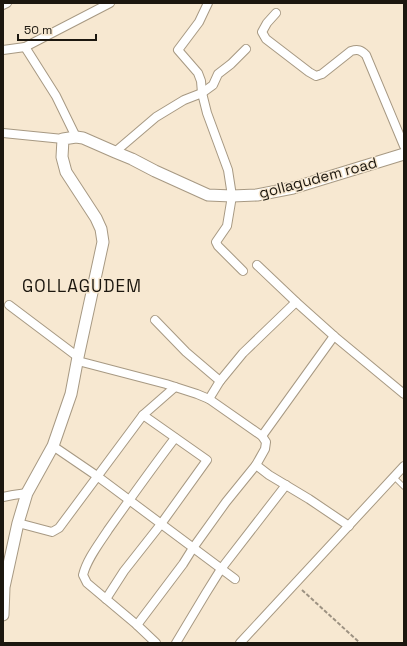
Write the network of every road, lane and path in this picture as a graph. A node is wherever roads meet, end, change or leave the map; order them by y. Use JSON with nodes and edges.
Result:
{"nodes":[{"id":1,"x":110,"y":3,"type":"edge"},
{"id":2,"x":208,"y":3,"type":"edge"},
{"id":3,"x":276,"y":13,"type":"dead end"},
{"id":4,"x":25,"y":47,"type":"junction"},
{"id":5,"x":246,"y":49,"type":"dead end"},
{"id":6,"x":3,"y":50,"type":"edge"},
{"id":7,"x":202,"y":93,"type":"junction"},
{"id":8,"x":3,"y":133,"type":"edge"},
{"id":9,"x":76,"y":137,"type":"junction"},
{"id":10,"x":63,"y":139,"type":"junction"},
{"id":11,"x":404,"y":146,"type":"edge"},
{"id":12,"x":115,"y":152,"type":"junction"},
{"id":13,"x":404,"y":154,"type":"edge"},
{"id":14,"x":232,"y":196,"type":"junction"},
{"id":15,"x":257,"y":265,"type":"dead end"},
{"id":16,"x":243,"y":271,"type":"dead end"},
{"id":17,"x":296,"y":302,"type":"junction"},
{"id":18,"x":9,"y":305,"type":"dead end"},
{"id":19,"x":155,"y":320,"type":"dead end"},
{"id":20,"x":334,"y":336,"type":"junction"},
{"id":21,"x":78,"y":359,"type":"junction"},
{"id":22,"x":220,"y":381,"type":"junction"},
{"id":23,"x":175,"y":387,"type":"junction"},
{"id":24,"x":404,"y":394,"type":"edge"},
{"id":25,"x":209,"y":399,"type":"junction"},
{"id":26,"x":143,"y":415,"type":"junction"},
{"id":27,"x":262,"y":436,"type":"junction"},
{"id":28,"x":175,"y":438,"type":"junction"},
{"id":29,"x":53,"y":446,"type":"junction"},
{"id":30,"x":256,"y":465,"type":"junction"},
{"id":31,"x":404,"y":466,"type":"edge"},
{"id":32,"x":97,"y":476,"type":"junction"},
{"id":33,"x":394,"y":477,"type":"junction"},
{"id":34,"x":286,"y":486,"type":"junction"},
{"id":35,"x":404,"y":487,"type":"edge"},
{"id":36,"x":27,"y":493,"type":"junction"},
{"id":37,"x":3,"y":497,"type":"edge"},
{"id":38,"x":128,"y":500,"type":"junction"},
{"id":39,"x":18,"y":524,"type":"junction"},
{"id":40,"x":161,"y":524,"type":"junction"},
{"id":41,"x":349,"y":526,"type":"junction"},
{"id":42,"x":193,"y":548,"type":"junction"},
{"id":43,"x":221,"y":569,"type":"junction"},
{"id":44,"x":235,"y":579,"type":"dead end"},
{"id":45,"x":295,"y":584,"type":"junction"},
{"id":46,"x":106,"y":599,"type":"junction"},
{"id":47,"x":3,"y":615,"type":"edge"},
{"id":48,"x":137,"y":625,"type":"junction"},
{"id":49,"x":156,"y":643,"type":"edge"},
{"id":50,"x":176,"y":643,"type":"edge"},
{"id":51,"x":240,"y":643,"type":"edge"},
{"id":52,"x":360,"y":643,"type":"edge"}],
"edges":[{"from":1,"to":4,"type":"street"},
{"from":2,"to":7,"type":"street"},
{"from":3,"to":11,"type":"street"},
{"from":4,"to":6,"type":"street"},
{"from":4,"to":9,"type":"street"},
{"from":5,"to":7,"type":"street"},
{"from":7,"to":12,"type":"street"},
{"from":7,"to":14,"type":"street"},
{"from":8,"to":10,"type":"street"},
{"from":9,"to":10,"type":"street"},
{"from":9,"to":12,"type":"street","name":"gollagudem road"},
{"from":10,"to":21,"type":"street"},
{"from":12,"to":14,"type":"street","name":"gollagudem road"},
{"from":13,"to":14,"type":"street","name":"gollagudem road"},
{"from":14,"to":16,"type":"street"},
{"from":15,"to":17,"type":"street"},
{"from":17,"to":20,"type":"street"},
{"from":17,"to":22,"type":"street"},
{"from":18,"to":21,"type":"street"},
{"from":19,"to":22,"type":"street"},
{"from":20,"to":24,"type":"street"},
{"from":20,"to":27,"type":"street"},
{"from":21,"to":23,"type":"street"},
{"from":21,"to":29,"type":"street"},
{"from":22,"to":25,"type":"street"},
{"from":23,"to":25,"type":"street"},
{"from":23,"to":26,"type":"street"},
{"from":25,"to":27,"type":"street"},
{"from":26,"to":28,"type":"street"},
{"from":26,"to":32,"type":"street"},
{"from":27,"to":30,"type":"street"},
{"from":28,"to":38,"type":"street"},
{"from":28,"to":40,"type":"street"},
{"from":29,"to":32,"type":"street"},
{"from":29,"to":36,"type":"street"},
{"from":30,"to":34,"type":"street"},
{"from":30,"to":42,"type":"street"},
{"from":31,"to":33,"type":"street"},
{"from":32,"to":38,"type":"street"},
{"from":32,"to":39,"type":"street"},
{"from":33,"to":35,"type":"lane"},
{"from":33,"to":41,"type":"street"},
{"from":34,"to":41,"type":"street"},
{"from":34,"to":43,"type":"street"},
{"from":36,"to":37,"type":"street"},
{"from":36,"to":39,"type":"street"},
{"from":38,"to":40,"type":"street"},
{"from":38,"to":46,"type":"street"},
{"from":39,"to":47,"type":"street"},
{"from":40,"to":42,"type":"street"},
{"from":40,"to":46,"type":"street"},
{"from":41,"to":45,"type":"street"},
{"from":42,"to":43,"type":"street"},
{"from":42,"to":48,"type":"street"},
{"from":43,"to":44,"type":"street"},
{"from":43,"to":50,"type":"street"},
{"from":45,"to":51,"type":"street"},
{"from":45,"to":52,"type":"path"},
{"from":46,"to":48,"type":"street"},
{"from":48,"to":49,"type":"street"}]}
